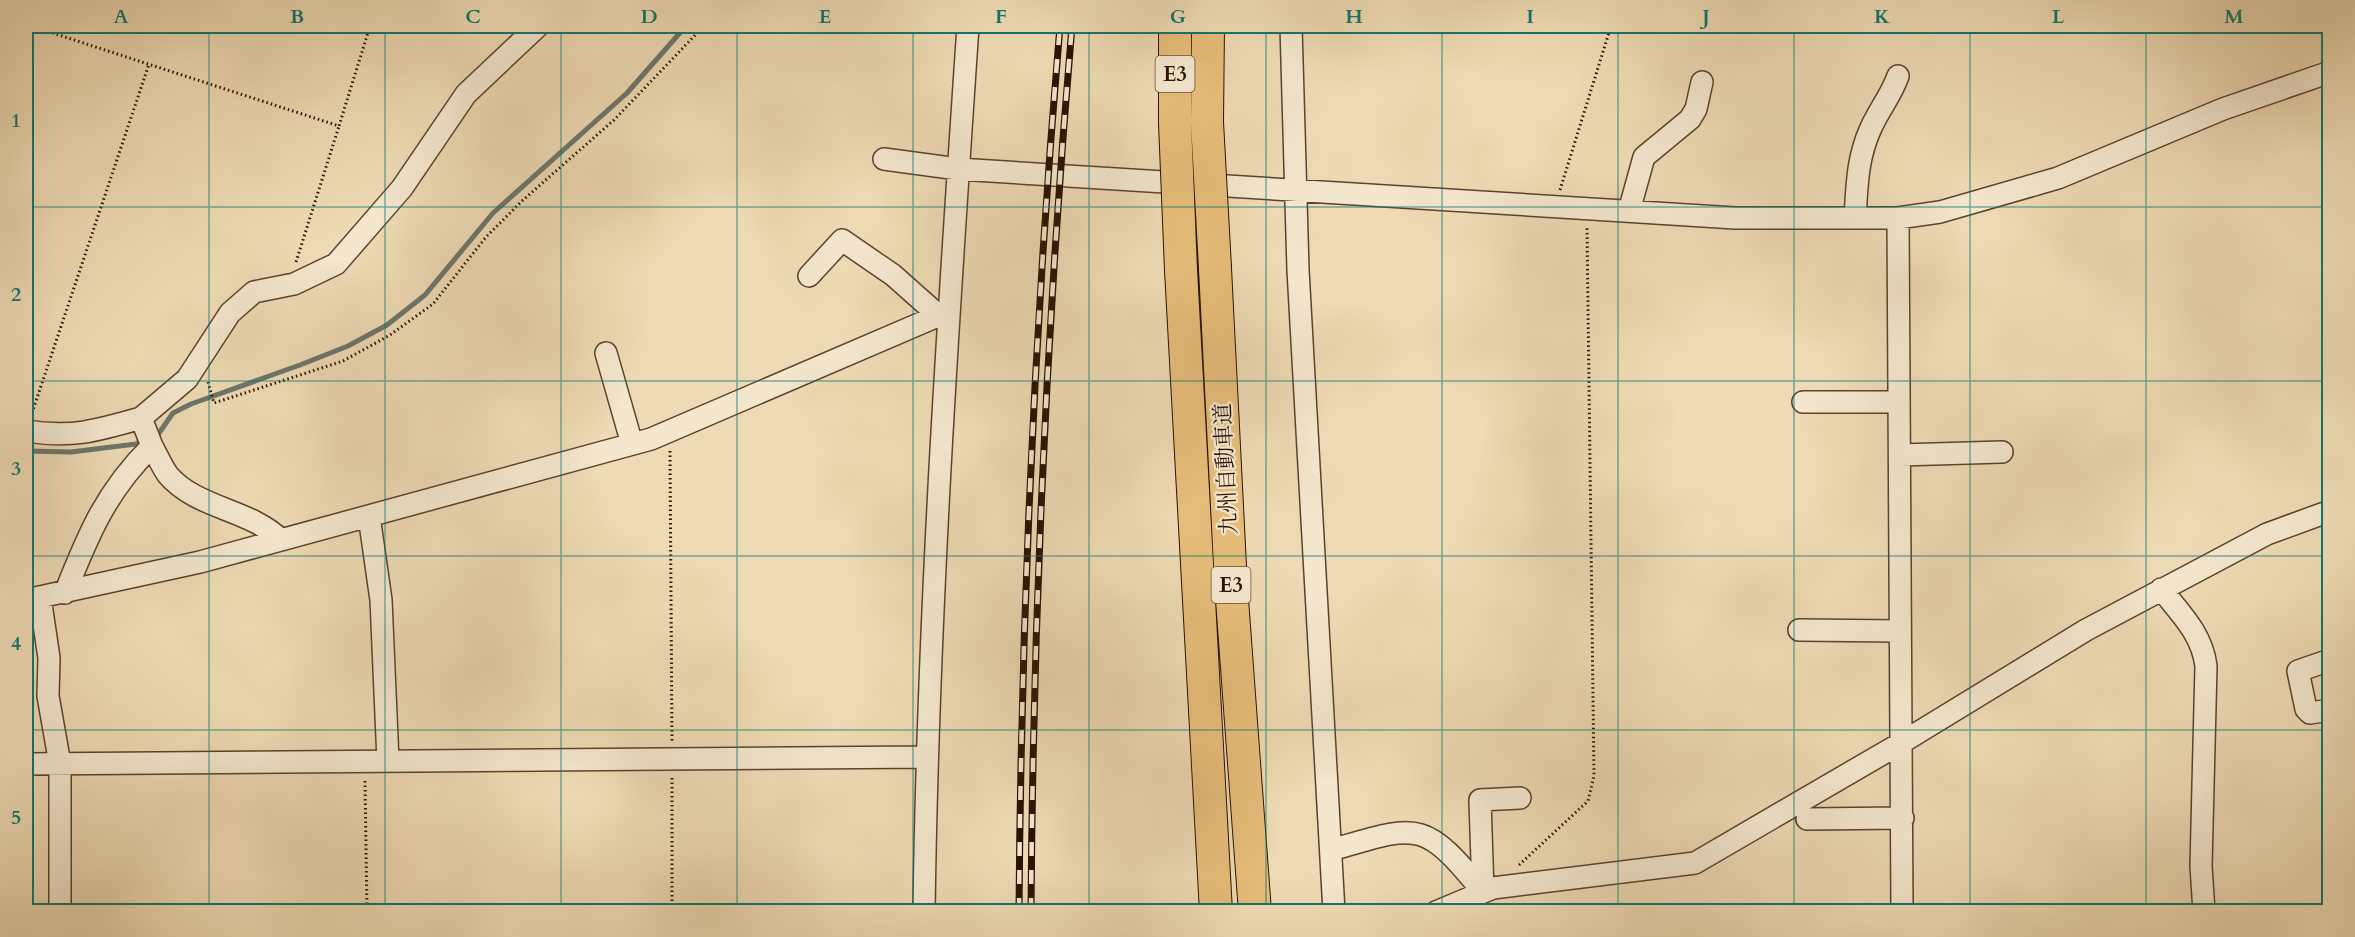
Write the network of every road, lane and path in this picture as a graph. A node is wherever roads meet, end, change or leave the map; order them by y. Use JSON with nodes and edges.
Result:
{"nodes":[{"id":1,"x":30,"y":26,"type":"edge"},
{"id":2,"x":370,"y":26,"type":"edge"},
{"id":3,"x":538,"y":26,"type":"edge"},
{"id":4,"x":704,"y":26,"type":"edge"},
{"id":5,"x":968,"y":26,"type":"edge"},
{"id":6,"x":1175,"y":26,"type":"edge"},
{"id":7,"x":1208,"y":26,"type":"edge"},
{"id":8,"x":1291,"y":26,"type":"edge"},
{"id":9,"x":1611,"y":26,"type":"edge"},
{"id":10,"x":149,"y":64,"type":"junction"},
{"id":11,"x":2329,"y":72,"type":"edge"},
{"id":12,"x":1898,"y":76,"type":"dead end"},
{"id":13,"x":2330,"y":77,"type":"edge"},
{"id":14,"x":1702,"y":82,"type":"dead end"},
{"id":15,"x":339,"y":126,"type":"junction"},
{"id":16,"x":884,"y":159,"type":"dead end"},
{"id":17,"x":958,"y":169,"type":"junction"},
{"id":18,"x":1295,"y":191,"type":"junction"},
{"id":19,"x":1556,"y":206,"type":"junction"},
{"id":20,"x":1586,"y":207,"type":"junction"},
{"id":21,"x":1629,"y":211,"type":"junction"},
{"id":22,"x":1855,"y":218,"type":"junction"},
{"id":23,"x":1898,"y":218,"type":"junction"},
{"id":24,"x":809,"y":276,"type":"dead end"},
{"id":25,"x":289,"y":285,"type":"junction"},
{"id":26,"x":943,"y":313,"type":"junction"},
{"id":27,"x":606,"y":353,"type":"dead end"},
{"id":28,"x":198,"y":362,"type":"junction"},
{"id":29,"x":1803,"y":402,"type":"dead end"},
{"id":30,"x":1899,"y":402,"type":"junction"},
{"id":31,"x":141,"y":418,"type":"junction"},
{"id":32,"x":670,"y":431,"type":"junction"},
{"id":33,"x":26,"y":432,"type":"edge"},
{"id":34,"x":632,"y":444,"type":"junction"},
{"id":35,"x":152,"y":446,"type":"junction"},
{"id":36,"x":2002,"y":452,"type":"dead end"},
{"id":37,"x":1899,"y":455,"type":"junction"},
{"id":38,"x":2330,"y":511,"type":"edge"},
{"id":39,"x":369,"y":516,"type":"junction"},
{"id":40,"x":281,"y":540,"type":"junction"},
{"id":41,"x":2161,"y":589,"type":"junction"},
{"id":42,"x":65,"y":593,"type":"junction"},
{"id":43,"x":33,"y":598,"type":"edge"},
{"id":44,"x":1799,"y":630,"type":"dead end"},
{"id":45,"x":1900,"y":631,"type":"junction"},
{"id":46,"x":2330,"y":660,"type":"edge"},
{"id":47,"x":2330,"y":710,"type":"edge"},
{"id":48,"x":1901,"y":743,"type":"junction"},
{"id":49,"x":926,"y":757,"type":"junction"},
{"id":50,"x":672,"y":760,"type":"junction"},
{"id":51,"x":365,"y":761,"type":"junction"},
{"id":52,"x":387,"y":761,"type":"junction"},
{"id":53,"x":26,"y":764,"type":"edge"},
{"id":54,"x":60,"y":764,"type":"junction"},
{"id":55,"x":1520,"y":798,"type":"dead end"},
{"id":56,"x":1903,"y":818,"type":"junction"},
{"id":57,"x":1807,"y":819,"type":"dead end"},
{"id":58,"x":1331,"y":850,"type":"junction"},
{"id":59,"x":1488,"y":890,"type":"junction"},
{"id":60,"x":1216,"y":907,"type":"edge"},
{"id":61,"x":1255,"y":907,"type":"edge"},
{"id":62,"x":60,"y":912,"type":"edge"},
{"id":63,"x":367,"y":912,"type":"edge"},
{"id":64,"x":672,"y":912,"type":"edge"},
{"id":65,"x":924,"y":912,"type":"edge"},
{"id":66,"x":1334,"y":912,"type":"edge"},
{"id":67,"x":1436,"y":912,"type":"edge"},
{"id":68,"x":1902,"y":912,"type":"edge"},
{"id":69,"x":2204,"y":912,"type":"edge"}],
"edges":[{"from":1,"to":10,"type":"path"},
{"from":2,"to":15,"type":"path"},
{"from":3,"to":25,"type":"street"},
{"from":4,"to":28,"type":"path"},
{"from":5,"to":17,"type":"street"},
{"from":6,"to":60,"type":"highway","name":"九州自動車道","number":"E3","bridge":true},
{"from":7,"to":61,"type":"highway","name":"九州自動車道","number":"E3","bridge":true},
{"from":8,"to":18,"type":"street"},
{"from":9,"to":19,"type":"path"},
{"from":10,"to":15,"type":"path"},
{"from":10,"to":33,"type":"path"},
{"from":11,"to":13,"type":"street"},
{"from":11,"to":23,"type":"street"},
{"from":12,"to":22,"type":"street"},
{"from":14,"to":21,"type":"street"},
{"from":15,"to":25,"type":"path"},
{"from":16,"to":17,"type":"street"},
{"from":17,"to":18,"type":"street"},
{"from":17,"to":26,"type":"street"},
{"from":18,"to":19,"type":"street"},
{"from":18,"to":58,"type":"street"},
{"from":19,"to":20,"type":"street"},
{"from":20,"to":21,"type":"street"},
{"from":20,"to":59,"type":"path"},
{"from":21,"to":22,"type":"street"},
{"from":22,"to":23,"type":"street"},
{"from":23,"to":30,"type":"street"},
{"from":24,"to":26,"type":"street"},
{"from":25,"to":28,"type":"street"},
{"from":26,"to":32,"type":"street"},
{"from":26,"to":49,"type":"street"},
{"from":27,"to":34,"type":"street"},
{"from":28,"to":31,"type":"street"},
{"from":29,"to":30,"type":"street"},
{"from":30,"to":37,"type":"street"},
{"from":31,"to":33,"type":"street"},
{"from":31,"to":35,"type":"street"},
{"from":32,"to":34,"type":"street"},
{"from":32,"to":50,"type":"path"},
{"from":34,"to":39,"type":"street"},
{"from":35,"to":40,"type":"street"},
{"from":35,"to":42,"type":"street"},
{"from":36,"to":37,"type":"street"},
{"from":37,"to":45,"type":"street"},
{"from":38,"to":41,"type":"street"},
{"from":39,"to":40,"type":"street"},
{"from":39,"to":52,"type":"street"},
{"from":40,"to":42,"type":"street"},
{"from":41,"to":48,"type":"street"},
{"from":41,"to":69,"type":"street"},
{"from":42,"to":43,"type":"street"},
{"from":43,"to":54,"type":"street"},
{"from":44,"to":45,"type":"street"},
{"from":45,"to":48,"type":"street"},
{"from":46,"to":47,"type":"street"},
{"from":48,"to":56,"type":"street"},
{"from":48,"to":59,"type":"street"},
{"from":49,"to":50,"type":"street"},
{"from":49,"to":65,"type":"street"},
{"from":50,"to":52,"type":"street"},
{"from":50,"to":64,"type":"path"},
{"from":51,"to":52,"type":"street"},
{"from":51,"to":54,"type":"street"},
{"from":51,"to":63,"type":"path"},
{"from":53,"to":54,"type":"street"},
{"from":54,"to":62,"type":"street"},
{"from":55,"to":59,"type":"street"},
{"from":56,"to":57,"type":"street"},
{"from":56,"to":68,"type":"street"},
{"from":58,"to":59,"type":"street"},
{"from":58,"to":66,"type":"street"},
{"from":59,"to":67,"type":"street"}]}
